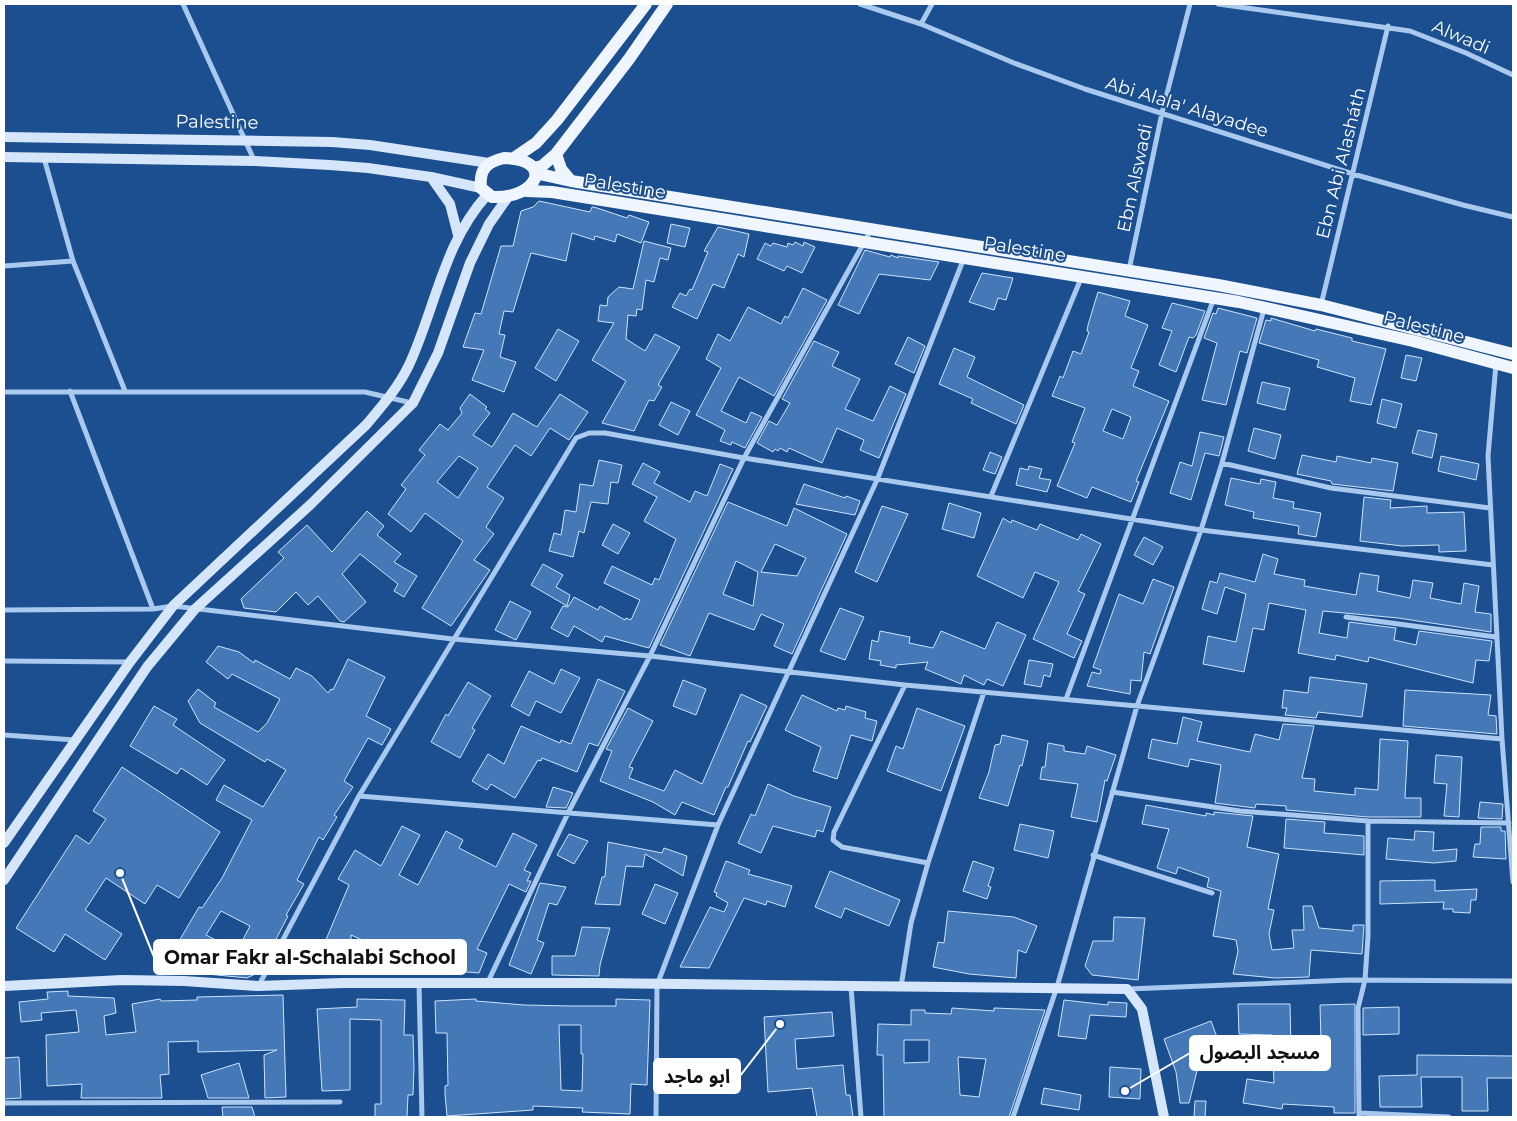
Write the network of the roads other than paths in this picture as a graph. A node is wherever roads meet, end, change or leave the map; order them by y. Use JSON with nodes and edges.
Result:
{"nodes":[{"id":1,"x":183,"y":4,"type":"edge"},
{"id":2,"x":646,"y":4,"type":"edge"},
{"id":3,"x":667,"y":4,"type":"edge"},
{"id":4,"x":860,"y":4,"type":"edge"},
{"id":5,"x":932,"y":4,"type":"edge"},
{"id":6,"x":1190,"y":4,"type":"edge"},
{"id":7,"x":1218,"y":4,"type":"edge"},
{"id":8,"x":921,"y":24,"type":"junction"},
{"id":9,"x":1388,"y":26,"type":"junction"},
{"id":10,"x":1513,"y":75,"type":"edge"},
{"id":11,"x":1162,"y":113,"type":"junction"},
{"id":12,"x":4,"y":137,"type":"edge"},
{"id":13,"x":247,"y":140,"type":"junction"},
{"id":14,"x":556,"y":154,"type":"junction"},
{"id":15,"x":4,"y":157,"type":"edge"},
{"id":16,"x":44,"y":158,"type":"junction"},
{"id":17,"x":514,"y":158,"type":"junction"},
{"id":18,"x":255,"y":161,"type":"junction"},
{"id":19,"x":489,"y":163,"type":"junction"},
{"id":20,"x":534,"y":170,"type":"junction"},
{"id":21,"x":1353,"y":174,"type":"junction"},
{"id":22,"x":431,"y":177,"type":"junction"},
{"id":23,"x":571,"y":181,"type":"junction"},
{"id":24,"x":484,"y":191,"type":"junction"},
{"id":25,"x":527,"y":191,"type":"junction"},
{"id":26,"x":508,"y":197,"type":"junction"},
{"id":27,"x":1513,"y":217,"type":"edge"},
{"id":28,"x":871,"y":229,"type":"junction"},
{"id":29,"x":458,"y":235,"type":"junction"},
{"id":30,"x":864,"y":243,"type":"junction"},
{"id":31,"x":1046,"y":256,"type":"junction"},
{"id":32,"x":965,"y":258,"type":"junction"},
{"id":33,"x":73,"y":261,"type":"junction"},
{"id":34,"x":4,"y":266,"type":"edge"},
{"id":35,"x":1041,"y":270,"type":"junction"},
{"id":36,"x":1129,"y":270,"type":"junction"},
{"id":37,"x":1082,"y":276,"type":"junction"},
{"id":38,"x":1214,"y":297,"type":"junction"},
{"id":39,"x":1321,"y":306,"type":"junction"},
{"id":40,"x":1265,"y":307,"type":"junction"},
{"id":41,"x":1513,"y":354,"type":"edge"},
{"id":42,"x":1496,"y":363,"type":"junction"},
{"id":43,"x":1513,"y":368,"type":"edge"},
{"id":44,"x":70,"y":391,"type":"junction"},
{"id":45,"x":125,"y":391,"type":"junction"},
{"id":46,"x":4,"y":392,"type":"edge"},
{"id":47,"x":389,"y":398,"type":"junction"},
{"id":48,"x":413,"y":403,"type":"junction"},
{"id":49,"x":744,"y":458,"type":"junction"},
{"id":50,"x":1222,"y":462,"type":"junction"},
{"id":51,"x":877,"y":480,"type":"junction"},
{"id":52,"x":992,"y":496,"type":"junction"},
{"id":53,"x":1490,"y":508,"type":"junction"},
{"id":54,"x":1131,"y":518,"type":"junction"},
{"id":55,"x":1201,"y":530,"type":"junction"},
{"id":56,"x":1492,"y":564,"type":"junction"},
{"id":57,"x":173,"y":606,"type":"junction"},
{"id":58,"x":153,"y":609,"type":"junction"},
{"id":59,"x":195,"y":609,"type":"junction"},
{"id":60,"x":4,"y":610,"type":"edge"},
{"id":61,"x":1346,"y":616,"type":"dead end"},
{"id":62,"x":1496,"y":637,"type":"junction"},
{"id":63,"x":453,"y":639,"type":"junction"},
{"id":64,"x":650,"y":656,"type":"junction"},
{"id":65,"x":4,"y":661,"type":"edge"},
{"id":66,"x":130,"y":662,"type":"junction"},
{"id":67,"x":788,"y":670,"type":"junction"},
{"id":68,"x":905,"y":685,"type":"junction"},
{"id":69,"x":984,"y":692,"type":"junction"},
{"id":70,"x":1066,"y":699,"type":"junction"},
{"id":71,"x":1137,"y":706,"type":"junction"},
{"id":72,"x":4,"y":735,"type":"edge"},
{"id":73,"x":75,"y":740,"type":"junction"},
{"id":74,"x":1502,"y":740,"type":"junction"},
{"id":75,"x":1112,"y":792,"type":"junction"},
{"id":76,"x":359,"y":796,"type":"junction"},
{"id":77,"x":568,"y":813,"type":"junction"},
{"id":78,"x":1368,"y":821,"type":"junction"},
{"id":79,"x":1509,"y":823,"type":"junction"},
{"id":80,"x":718,"y":825,"type":"junction"},
{"id":81,"x":4,"y":843,"type":"edge"},
{"id":82,"x":1093,"y":855,"type":"junction"},
{"id":83,"x":928,"y":863,"type":"junction"},
{"id":84,"x":4,"y":880,"type":"edge"},
{"id":85,"x":1513,"y":882,"type":"edge"},
{"id":86,"x":1212,"y":893,"type":"dead end"},
{"id":87,"x":1365,"y":980,"type":"junction"},
{"id":88,"x":1513,"y":981,"type":"edge"},
{"id":89,"x":419,"y":984,"type":"junction"},
{"id":90,"x":486,"y":985,"type":"junction"},
{"id":91,"x":657,"y":985,"type":"junction"},
{"id":92,"x":4,"y":986,"type":"edge"},
{"id":93,"x":258,"y":986,"type":"junction"},
{"id":94,"x":851,"y":987,"type":"junction"},
{"id":95,"x":901,"y":987,"type":"junction"},
{"id":96,"x":1057,"y":987,"type":"junction"},
{"id":97,"x":1127,"y":989,"type":"junction"},
{"id":98,"x":340,"y":1102,"type":"dead end"},
{"id":99,"x":4,"y":1103,"type":"edge"},
{"id":100,"x":1359,"y":1115,"type":"edge"},
{"id":101,"x":422,"y":1117,"type":"edge"},
{"id":102,"x":656,"y":1117,"type":"edge"},
{"id":103,"x":861,"y":1117,"type":"edge"},
{"id":104,"x":1013,"y":1117,"type":"edge"},
{"id":105,"x":1164,"y":1117,"type":"edge"},
{"id":106,"x":1449,"y":1117,"type":"edge"}],
"edges":[{"from":1,"to":13,"type":"street"},
{"from":2,"to":17,"type":"main road"},
{"from":3,"to":14,"type":"main road"},
{"from":4,"to":8,"type":"street","name":"Abi Alala' Alayadee"},
{"from":5,"to":8,"type":"street"},
{"from":6,"to":11,"type":"street","name":"Ebn Alswadi"},
{"from":7,"to":9,"type":"street","name":"Alwadi"},
{"from":8,"to":11,"type":"street","name":"Abi Alala' Alayadee"},
{"from":9,"to":10,"type":"street","name":"Alwadi"},
{"from":9,"to":21,"type":"street","name":"Ebn Abi Alasháth"},
{"from":11,"to":21,"type":"street","name":"Abi Alala' Alayadee"},
{"from":11,"to":36,"type":"street","name":"Ebn Alswadi"},
{"from":12,"to":13,"type":"street","name":"Palestine"},
{"from":13,"to":18,"type":"street"},
{"from":13,"to":19,"type":"street","name":"Palestine"},
{"from":14,"to":20,"type":"main road"},
{"from":14,"to":23,"type":"main road"},
{"from":15,"to":16,"type":"street"},
{"from":16,"to":18,"type":"street"},
{"from":16,"to":33,"type":"street"},
{"from":17,"to":19,"type":"main road"},
{"from":17,"to":20,"type":"main road"},
{"from":18,"to":22,"type":"street"},
{"from":19,"to":24,"type":"main road"},
{"from":20,"to":23,"type":"main road","name":"Palestine"},
{"from":20,"to":25,"type":"main road"},
{"from":21,"to":27,"type":"street","name":"Abi Alala' Alayadee"},
{"from":21,"to":39,"type":"street","name":"Ebn Abi Alasháth"},
{"from":22,"to":24,"type":"street"},
{"from":22,"to":29,"type":"street"},
{"from":23,"to":28,"type":"main road","name":"Palestine"},
{"from":24,"to":26,"type":"main road"},
{"from":24,"to":29,"type":"street"},
{"from":25,"to":26,"type":"main road"},
{"from":25,"to":30,"type":"main road","name":"Palestine"},
{"from":26,"to":48,"type":"street"},
{"from":28,"to":30,"type":"street"},
{"from":28,"to":31,"type":"main road","name":"Palestine"},
{"from":29,"to":47,"type":"street"},
{"from":30,"to":32,"type":"main road","name":"Palestine"},
{"from":30,"to":49,"type":"street"},
{"from":31,"to":35,"type":"main road"},
{"from":31,"to":36,"type":"main road","name":"Palestine"},
{"from":32,"to":35,"type":"main road","name":"Palestine"},
{"from":32,"to":51,"type":"street"},
{"from":33,"to":34,"type":"street"},
{"from":33,"to":45,"type":"street"},
{"from":35,"to":37,"type":"main road","name":"Palestine"},
{"from":36,"to":39,"type":"main road","name":"Palestine"},
{"from":37,"to":38,"type":"main road","name":"Palestine"},
{"from":37,"to":52,"type":"street"},
{"from":38,"to":40,"type":"main road","name":"Palestine"},
{"from":38,"to":54,"type":"street"},
{"from":39,"to":41,"type":"main road","name":"Palestine"},
{"from":40,"to":42,"type":"main road","name":"Palestine"},
{"from":40,"to":50,"type":"street"},
{"from":42,"to":43,"type":"main road","name":"Palestine"},
{"from":42,"to":53,"type":"street"},
{"from":44,"to":45,"type":"street"},
{"from":44,"to":46,"type":"street"},
{"from":44,"to":58,"type":"street"},
{"from":45,"to":47,"type":"street"},
{"from":47,"to":48,"type":"street"},
{"from":47,"to":57,"type":"street"},
{"from":48,"to":59,"type":"street"},
{"from":49,"to":51,"type":"street"},
{"from":49,"to":63,"type":"street"},
{"from":49,"to":64,"type":"street"},
{"from":50,"to":53,"type":"street"},
{"from":50,"to":55,"type":"street"},
{"from":51,"to":52,"type":"street"},
{"from":51,"to":67,"type":"street"},
{"from":52,"to":54,"type":"street"},
{"from":53,"to":56,"type":"street"},
{"from":54,"to":55,"type":"street"},
{"from":54,"to":70,"type":"street"},
{"from":55,"to":56,"type":"street"},
{"from":55,"to":71,"type":"street"},
{"from":56,"to":62,"type":"street"},
{"from":57,"to":58,"type":"street"},
{"from":57,"to":59,"type":"street"},
{"from":57,"to":66,"type":"street"},
{"from":58,"to":60,"type":"street"},
{"from":59,"to":63,"type":"street"},
{"from":59,"to":84,"type":"street"},
{"from":61,"to":62,"type":"street"},
{"from":62,"to":74,"type":"street"},
{"from":63,"to":64,"type":"street"},
{"from":63,"to":76,"type":"street"},
{"from":64,"to":67,"type":"street"},
{"from":64,"to":77,"type":"street"},
{"from":65,"to":66,"type":"street"},
{"from":66,"to":73,"type":"street"},
{"from":67,"to":68,"type":"street"},
{"from":67,"to":80,"type":"street"},
{"from":68,"to":69,"type":"street"},
{"from":68,"to":83,"type":"street"},
{"from":69,"to":70,"type":"street"},
{"from":69,"to":83,"type":"street"},
{"from":70,"to":71,"type":"street"},
{"from":71,"to":74,"type":"street"},
{"from":71,"to":75,"type":"street"},
{"from":72,"to":73,"type":"street"},
{"from":73,"to":81,"type":"street"},
{"from":74,"to":79,"type":"street"},
{"from":75,"to":78,"type":"street"},
{"from":75,"to":82,"type":"street"},
{"from":76,"to":77,"type":"street"},
{"from":76,"to":93,"type":"street"},
{"from":77,"to":80,"type":"street"},
{"from":77,"to":90,"type":"street"},
{"from":78,"to":79,"type":"street"},
{"from":78,"to":87,"type":"street"},
{"from":79,"to":85,"type":"street"},
{"from":80,"to":91,"type":"street"},
{"from":82,"to":86,"type":"street"},
{"from":82,"to":96,"type":"street"},
{"from":83,"to":95,"type":"street"},
{"from":87,"to":88,"type":"street"},
{"from":87,"to":97,"type":"street"},
{"from":87,"to":100,"type":"street"},
{"from":89,"to":90,"type":"street"},
{"from":89,"to":93,"type":"street"},
{"from":89,"to":101,"type":"street"},
{"from":90,"to":91,"type":"street"},
{"from":91,"to":94,"type":"street"},
{"from":91,"to":102,"type":"street"},
{"from":92,"to":93,"type":"street"},
{"from":94,"to":95,"type":"street"},
{"from":94,"to":103,"type":"street"},
{"from":95,"to":96,"type":"street"},
{"from":96,"to":97,"type":"street"},
{"from":96,"to":104,"type":"street"},
{"from":97,"to":105,"type":"street"},
{"from":98,"to":99,"type":"street"},
{"from":100,"to":106,"type":"street"}]}
